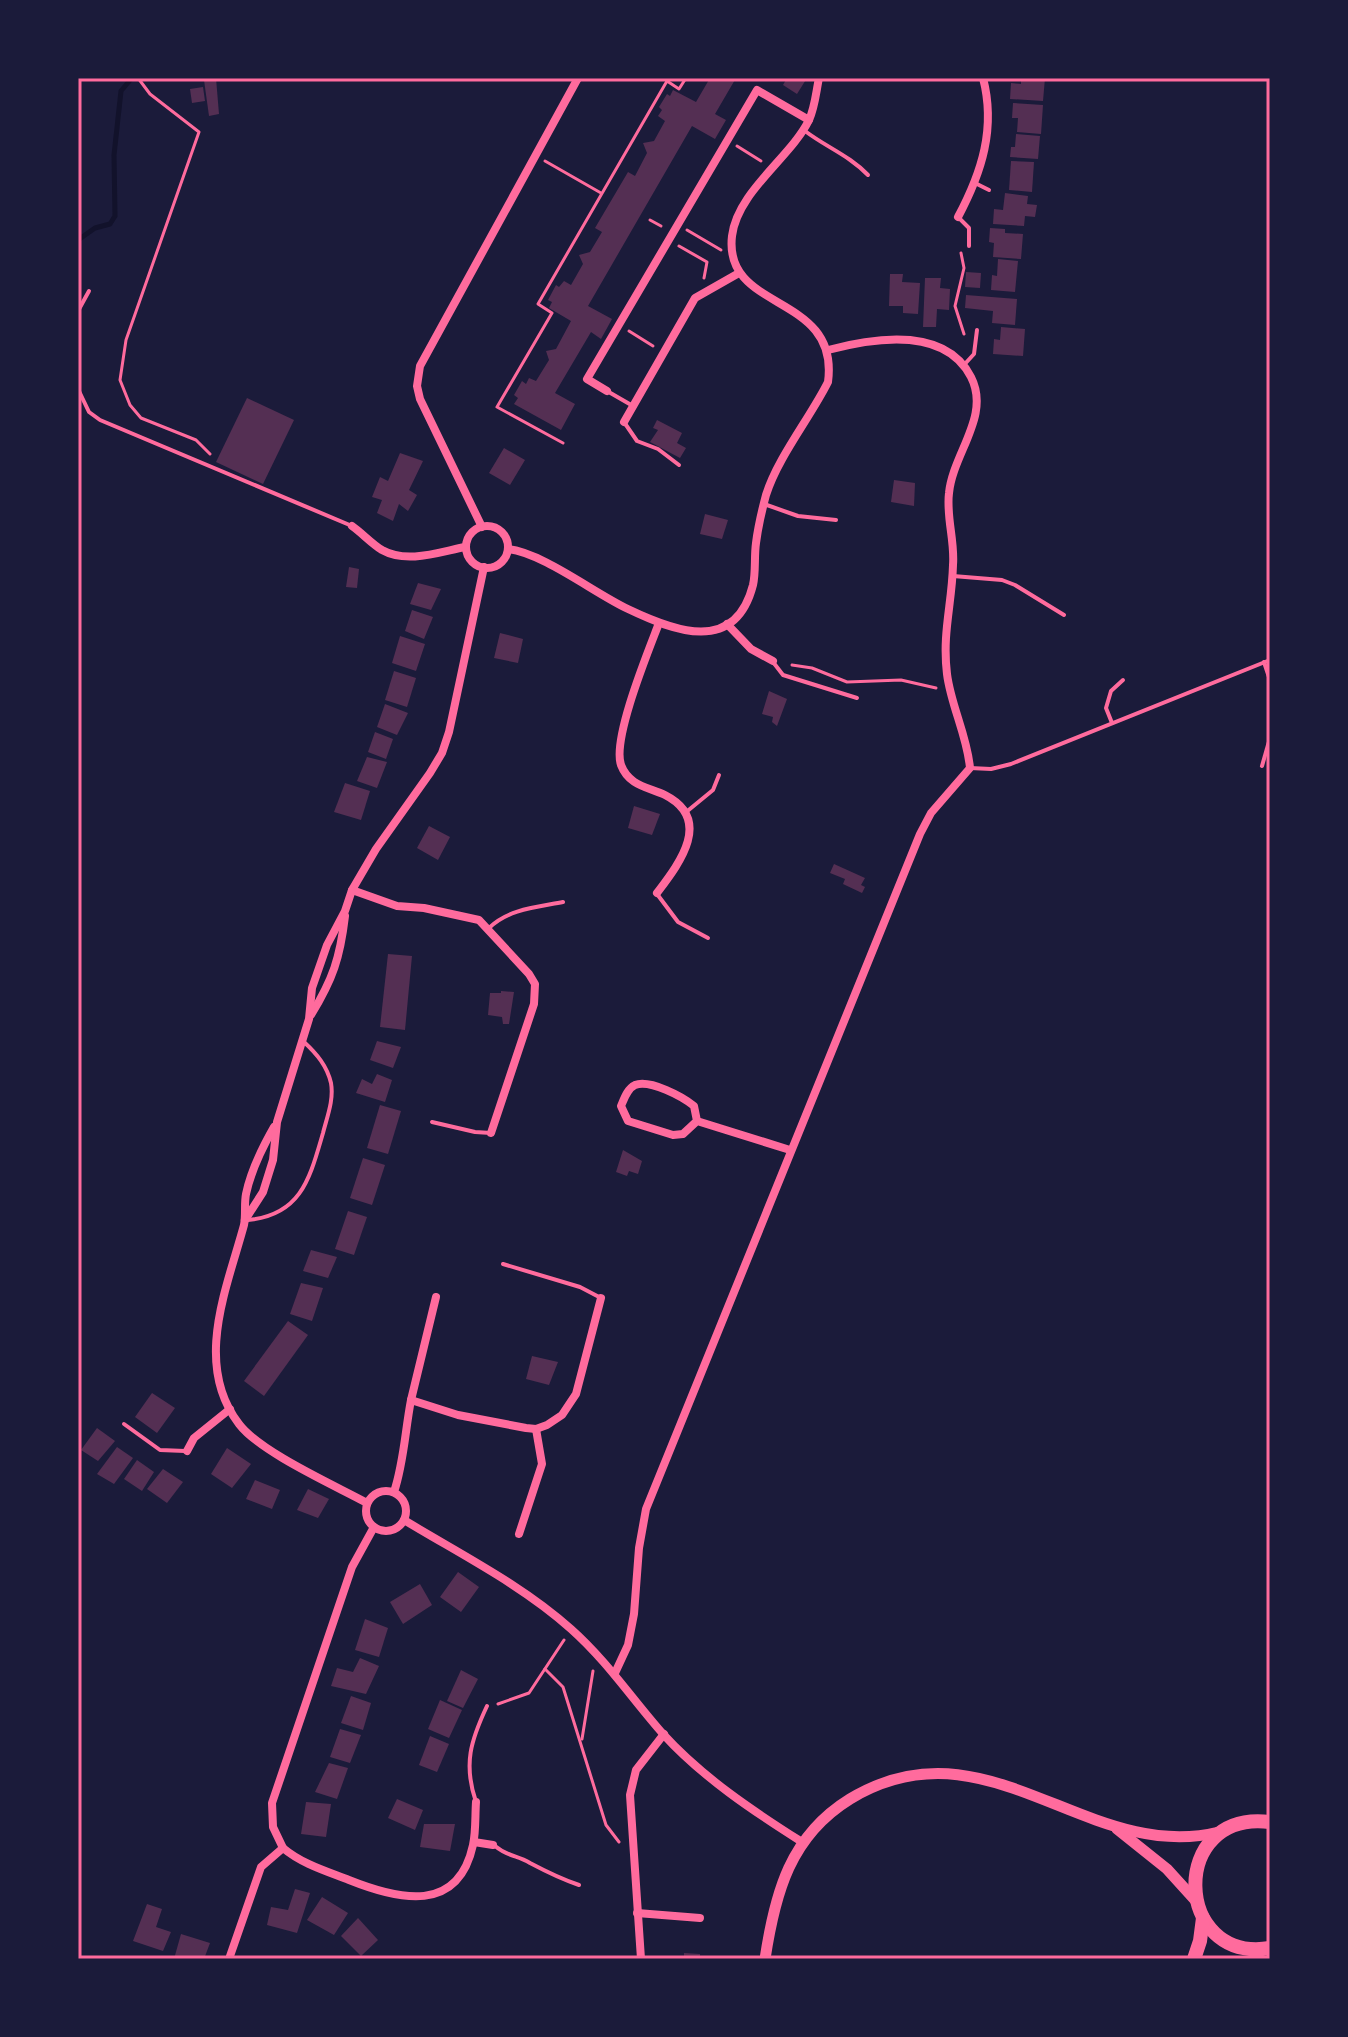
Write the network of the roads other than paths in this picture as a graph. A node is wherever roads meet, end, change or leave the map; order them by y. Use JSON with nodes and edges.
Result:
{"nodes":[{"id":1,"x":578,"y":78,"type":"edge"},
{"id":2,"x":819,"y":78,"type":"edge"},
{"id":3,"x":983,"y":78,"type":"edge"},
{"id":4,"x":809,"y":120,"type":"junction"},
{"id":5,"x":803,"y":129,"type":"junction"},
{"id":6,"x":868,"y":175,"type":"dead end"},
{"id":7,"x":975,"y":183,"type":"junction"},
{"id":8,"x":989,"y":190,"type":"dead end"},
{"id":9,"x":958,"y":217,"type":"joint"},
{"id":10,"x":969,"y":246,"type":"dead end"},
{"id":11,"x":739,"y":273,"type":"junction"},
{"id":12,"x":89,"y":291,"type":"dead end"},
{"id":13,"x":78,"y":311,"type":"edge"},
{"id":14,"x":977,"y":330,"type":"dead end"},
{"id":15,"x":828,"y":350,"type":"junction"},
{"id":16,"x":961,"y":363,"type":"junction"},
{"id":17,"x":78,"y":389,"type":"edge"},
{"id":18,"x":607,"y":391,"type":"joint"},
{"id":19,"x":633,"y":406,"type":"junction"},
{"id":20,"x":624,"y":422,"type":"joint"},
{"id":21,"x":679,"y":465,"type":"dead end"},
{"id":22,"x":764,"y":504,"type":"junction"},
{"id":23,"x":836,"y":520,"type":"dead end"},
{"id":24,"x":352,"y":526,"type":"joint"},
{"id":25,"x":482,"y":527,"type":"junction"},
{"id":26,"x":465,"y":547,"type":"junction"},
{"id":27,"x":508,"y":549,"type":"junction"},
{"id":28,"x":484,"y":567,"type":"junction"},
{"id":29,"x":953,"y":576,"type":"junction"},
{"id":30,"x":1064,"y":615,"type":"dead end"},
{"id":31,"x":659,"y":623,"type":"junction"},
{"id":32,"x":727,"y":624,"type":"junction"},
{"id":33,"x":773,"y":661,"type":"joint"},
{"id":34,"x":1267,"y":661,"type":"edge"},
{"id":35,"x":1123,"y":680,"type":"dead end"},
{"id":36,"x":1270,"y":680,"type":"edge"},
{"id":37,"x":857,"y":698,"type":"dead end"},
{"id":38,"x":1112,"y":723,"type":"junction"},
{"id":39,"x":1270,"y":738,"type":"edge"},
{"id":40,"x":1262,"y":766,"type":"dead end"},
{"id":41,"x":970,"y":768,"type":"junction"},
{"id":42,"x":719,"y":775,"type":"dead end"},
{"id":43,"x":685,"y":813,"type":"junction"},
{"id":44,"x":352,"y":890,"type":"junction"},
{"id":45,"x":657,"y":893,"type":"joint"},
{"id":46,"x":563,"y":902,"type":"dead end"},
{"id":47,"x":345,"y":911,"type":"junction"},
{"id":48,"x":489,"y":928,"type":"junction"},
{"id":49,"x":708,"y":938,"type":"dead end"},
{"id":50,"x":309,"y":1019,"type":"junction"},
{"id":51,"x":303,"y":1040,"type":"junction"},
{"id":52,"x":697,"y":1121,"type":"junction"},
{"id":53,"x":277,"y":1122,"type":"junction"},
{"id":54,"x":432,"y":1122,"type":"dead end"},
{"id":55,"x":491,"y":1133,"type":"joint"},
{"id":56,"x":790,"y":1150,"type":"junction"},
{"id":57,"x":245,"y":1220,"type":"junction"},
{"id":58,"x":503,"y":1264,"type":"dead end"},
{"id":59,"x":436,"y":1297,"type":"dead end"},
{"id":60,"x":601,"y":1298,"type":"joint"},
{"id":61,"x":411,"y":1400,"type":"junction"},
{"id":62,"x":230,"y":1409,"type":"junction"},
{"id":63,"x":124,"y":1424,"type":"dead end"},
{"id":64,"x":536,"y":1429,"type":"junction"},
{"id":65,"x":187,"y":1451,"type":"joint"},
{"id":66,"x":394,"y":1492,"type":"junction"},
{"id":67,"x":367,"y":1503,"type":"junction"},
{"id":68,"x":404,"y":1520,"type":"junction"},
{"id":69,"x":374,"y":1527,"type":"junction"},
{"id":70,"x":519,"y":1534,"type":"dead end"},
{"id":71,"x":615,"y":1673,"type":"junction"},
{"id":72,"x":487,"y":1706,"type":"road end"},
{"id":73,"x":664,"y":1734,"type":"junction"},
{"id":74,"x":476,"y":1802,"type":"joint"},
{"id":75,"x":1265,"y":1820,"type":"edge"},
{"id":76,"x":1113,"y":1826,"type":"junction"},
{"id":77,"x":1223,"y":1831,"type":"junction"},
{"id":78,"x":474,"y":1842,"type":"junction"},
{"id":79,"x":802,"y":1842,"type":"junction"},
{"id":80,"x":493,"y":1845,"type":"joint"},
{"id":81,"x":283,"y":1848,"type":"junction"},
{"id":82,"x":579,"y":1885,"type":"dead end"},
{"id":83,"x":1196,"y":1901,"type":"junction"},
{"id":84,"x":637,"y":1913,"type":"junction"},
{"id":85,"x":700,"y":1918,"type":"dead end"},
{"id":86,"x":1203,"y":1918,"type":"junction"},
{"id":87,"x":1270,"y":1950,"type":"edge"},
{"id":88,"x":229,"y":1959,"type":"edge"},
{"id":89,"x":641,"y":1959,"type":"edge"},
{"id":90,"x":765,"y":1959,"type":"edge"},
{"id":91,"x":1194,"y":1959,"type":"edge"},
{"id":92,"x":1258,"y":1959,"type":"edge"}],
"edges":[{"from":1,"to":25,"type":"street"},
{"from":2,"to":4,"type":"street"},
{"from":3,"to":7,"type":"street"},
{"from":4,"to":5,"type":"street"},
{"from":4,"to":18,"type":"street"},
{"from":5,"to":6,"type":"lane"},
{"from":5,"to":11,"type":"street"},
{"from":7,"to":8,"type":"lane"},
{"from":7,"to":9,"type":"street"},
{"from":9,"to":10,"type":"lane"},
{"from":11,"to":15,"type":"street"},
{"from":11,"to":19,"type":"street"},
{"from":12,"to":13,"type":"lane"},
{"from":14,"to":16,"type":"lane"},
{"from":15,"to":16,"type":"street"},
{"from":15,"to":22,"type":"street"},
{"from":16,"to":29,"type":"street"},
{"from":17,"to":24,"type":"lane"},
{"from":18,"to":19,"type":"lane"},
{"from":19,"to":20,"type":"street"},
{"from":20,"to":21,"type":"lane"},
{"from":22,"to":23,"type":"lane"},
{"from":22,"to":32,"type":"street"},
{"from":24,"to":26,"type":"street"},
{"from":25,"to":26,"type":"street"},
{"from":25,"to":27,"type":"street"},
{"from":26,"to":28,"type":"street"},
{"from":27,"to":28,"type":"street"},
{"from":27,"to":31,"type":"street"},
{"from":28,"to":44,"type":"street"},
{"from":29,"to":30,"type":"lane"},
{"from":29,"to":41,"type":"street"},
{"from":31,"to":32,"type":"street"},
{"from":31,"to":43,"type":"street"},
{"from":32,"to":33,"type":"street"},
{"from":33,"to":37,"type":"lane"},
{"from":34,"to":36,"type":"lane"},
{"from":34,"to":38,"type":"lane"},
{"from":35,"to":38,"type":"lane"},
{"from":38,"to":41,"type":"lane"},
{"from":39,"to":40,"type":"lane"},
{"from":41,"to":56,"type":"street"},
{"from":42,"to":43,"type":"lane"},
{"from":43,"to":45,"type":"street"},
{"from":44,"to":47,"type":"street"},
{"from":44,"to":48,"type":"street"},
{"from":45,"to":49,"type":"lane"},
{"from":46,"to":48,"type":"lane"},
{"from":47,"to":50,"type":"street"},
{"from":47,"to":50,"type":"street"},
{"from":48,"to":55,"type":"street"},
{"from":50,"to":51,"type":"street"},
{"from":51,"to":53,"type":"street"},
{"from":51,"to":57,"type":"lane"},
{"from":52,"to":52,"type":"street"},
{"from":52,"to":56,"type":"street"},
{"from":53,"to":57,"type":"street"},
{"from":53,"to":57,"type":"street"},
{"from":54,"to":55,"type":"lane"},
{"from":56,"to":71,"type":"street"},
{"from":57,"to":62,"type":"street"},
{"from":58,"to":60,"type":"lane"},
{"from":59,"to":61,"type":"street"},
{"from":60,"to":64,"type":"street"},
{"from":61,"to":64,"type":"street"},
{"from":61,"to":66,"type":"street"},
{"from":62,"to":65,"type":"street"},
{"from":62,"to":67,"type":"street"},
{"from":63,"to":65,"type":"lane"},
{"from":64,"to":70,"type":"street"},
{"from":66,"to":67,"type":"street"},
{"from":66,"to":68,"type":"street"},
{"from":67,"to":69,"type":"street"},
{"from":68,"to":69,"type":"street"},
{"from":68,"to":71,"type":"street"},
{"from":69,"to":81,"type":"street"},
{"from":71,"to":73,"type":"street"},
{"from":72,"to":74,"type":"lane"},
{"from":73,"to":79,"type":"street"},
{"from":73,"to":84,"type":"street"},
{"from":74,"to":78,"type":"street"},
{"from":75,"to":77,"type":"highway"},
{"from":76,"to":77,"type":"street"},
{"from":76,"to":79,"type":"street"},
{"from":76,"to":83,"type":"street"},
{"from":77,"to":83,"type":"highway"},
{"from":78,"to":80,"type":"street"},
{"from":78,"to":81,"type":"street"},
{"from":79,"to":90,"type":"street"},
{"from":80,"to":82,"type":"lane"},
{"from":81,"to":88,"type":"street"},
{"from":83,"to":86,"type":"highway"},
{"from":84,"to":85,"type":"street"},
{"from":84,"to":89,"type":"street"},
{"from":86,"to":87,"type":"highway"},
{"from":86,"to":91,"type":"highway"},
{"from":87,"to":92,"type":"highway"}]}
